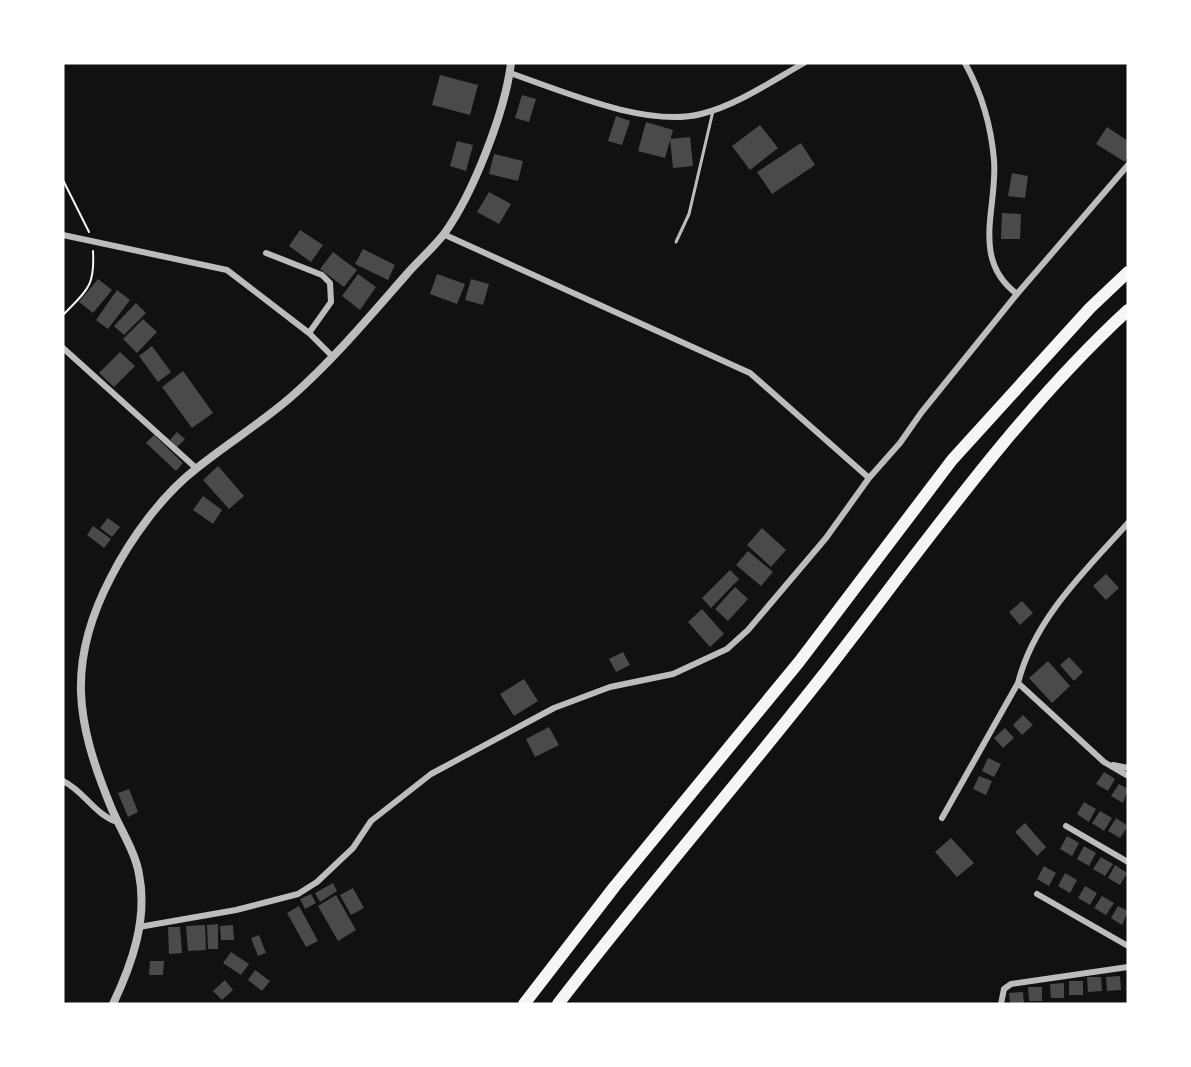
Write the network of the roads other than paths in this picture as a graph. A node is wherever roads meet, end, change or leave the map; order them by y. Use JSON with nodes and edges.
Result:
{"nodes":[{"id":1,"x":511,"y":63,"type":"edge"},
{"id":2,"x":804,"y":63,"type":"edge"},
{"id":3,"x":965,"y":63,"type":"edge"},
{"id":4,"x":510,"y":74,"type":"junction"},
{"id":5,"x":713,"y":110,"type":"junction"},
{"id":6,"x":1128,"y":165,"type":"edge"},
{"id":7,"x":443,"y":234,"type":"junction"},
{"id":8,"x":63,"y":235,"type":"edge"},
{"id":9,"x":676,"y":242,"type":"dead end"},
{"id":10,"x":266,"y":253,"type":"dead end"},
{"id":11,"x":1128,"y":272,"type":"edge"},
{"id":12,"x":1017,"y":294,"type":"junction"},
{"id":13,"x":1128,"y":309,"type":"edge"},
{"id":14,"x":309,"y":333,"type":"junction"},
{"id":15,"x":63,"y":348,"type":"edge"},
{"id":16,"x":332,"y":356,"type":"junction"},
{"id":17,"x":196,"y":468,"type":"junction"},
{"id":18,"x":869,"y":478,"type":"junction"},
{"id":19,"x":1128,"y":523,"type":"edge"},
{"id":20,"x":1018,"y":683,"type":"junction"},
{"id":21,"x":1104,"y":762,"type":"junction"},
{"id":22,"x":1128,"y":768,"type":"edge"},
{"id":23,"x":1128,"y":776,"type":"edge"},
{"id":24,"x":63,"y":781,"type":"edge"},
{"id":25,"x":942,"y":818,"type":"dead end"},
{"id":26,"x":117,"y":822,"type":"junction"},
{"id":27,"x":1066,"y":826,"type":"dead end"},
{"id":28,"x":1128,"y":862,"type":"edge"},
{"id":29,"x":1037,"y":894,"type":"dead end"},
{"id":30,"x":139,"y":927,"type":"junction"},
{"id":31,"x":1128,"y":946,"type":"edge"},
{"id":32,"x":1128,"y":967,"type":"edge"},
{"id":33,"x":113,"y":1004,"type":"edge"},
{"id":34,"x":524,"y":1004,"type":"edge"},
{"id":35,"x":558,"y":1004,"type":"edge"},
{"id":36,"x":1001,"y":1004,"type":"edge"}],
"edges":[{"from":1,"to":4,"type":"street"},
{"from":2,"to":5,"type":"street"},
{"from":3,"to":12,"type":"street"},
{"from":4,"to":5,"type":"street"},
{"from":4,"to":7,"type":"street"},
{"from":5,"to":9,"type":"lane"},
{"from":6,"to":12,"type":"street"},
{"from":7,"to":16,"type":"street"},
{"from":7,"to":18,"type":"street"},
{"from":8,"to":14,"type":"street"},
{"from":10,"to":14,"type":"street"},
{"from":11,"to":34,"type":"highway"},
{"from":12,"to":18,"type":"street"},
{"from":13,"to":35,"type":"highway"},
{"from":14,"to":16,"type":"street"},
{"from":15,"to":17,"type":"street"},
{"from":16,"to":17,"type":"street"},
{"from":17,"to":26,"type":"street"},
{"from":18,"to":30,"type":"street"},
{"from":19,"to":20,"type":"street"},
{"from":20,"to":21,"type":"street"},
{"from":20,"to":25,"type":"street"},
{"from":21,"to":22,"type":"street"},
{"from":21,"to":23,"type":"street"},
{"from":24,"to":26,"type":"street"},
{"from":26,"to":30,"type":"street"},
{"from":27,"to":28,"type":"street"},
{"from":29,"to":31,"type":"street"},
{"from":30,"to":33,"type":"street"},
{"from":32,"to":36,"type":"street"}]}
